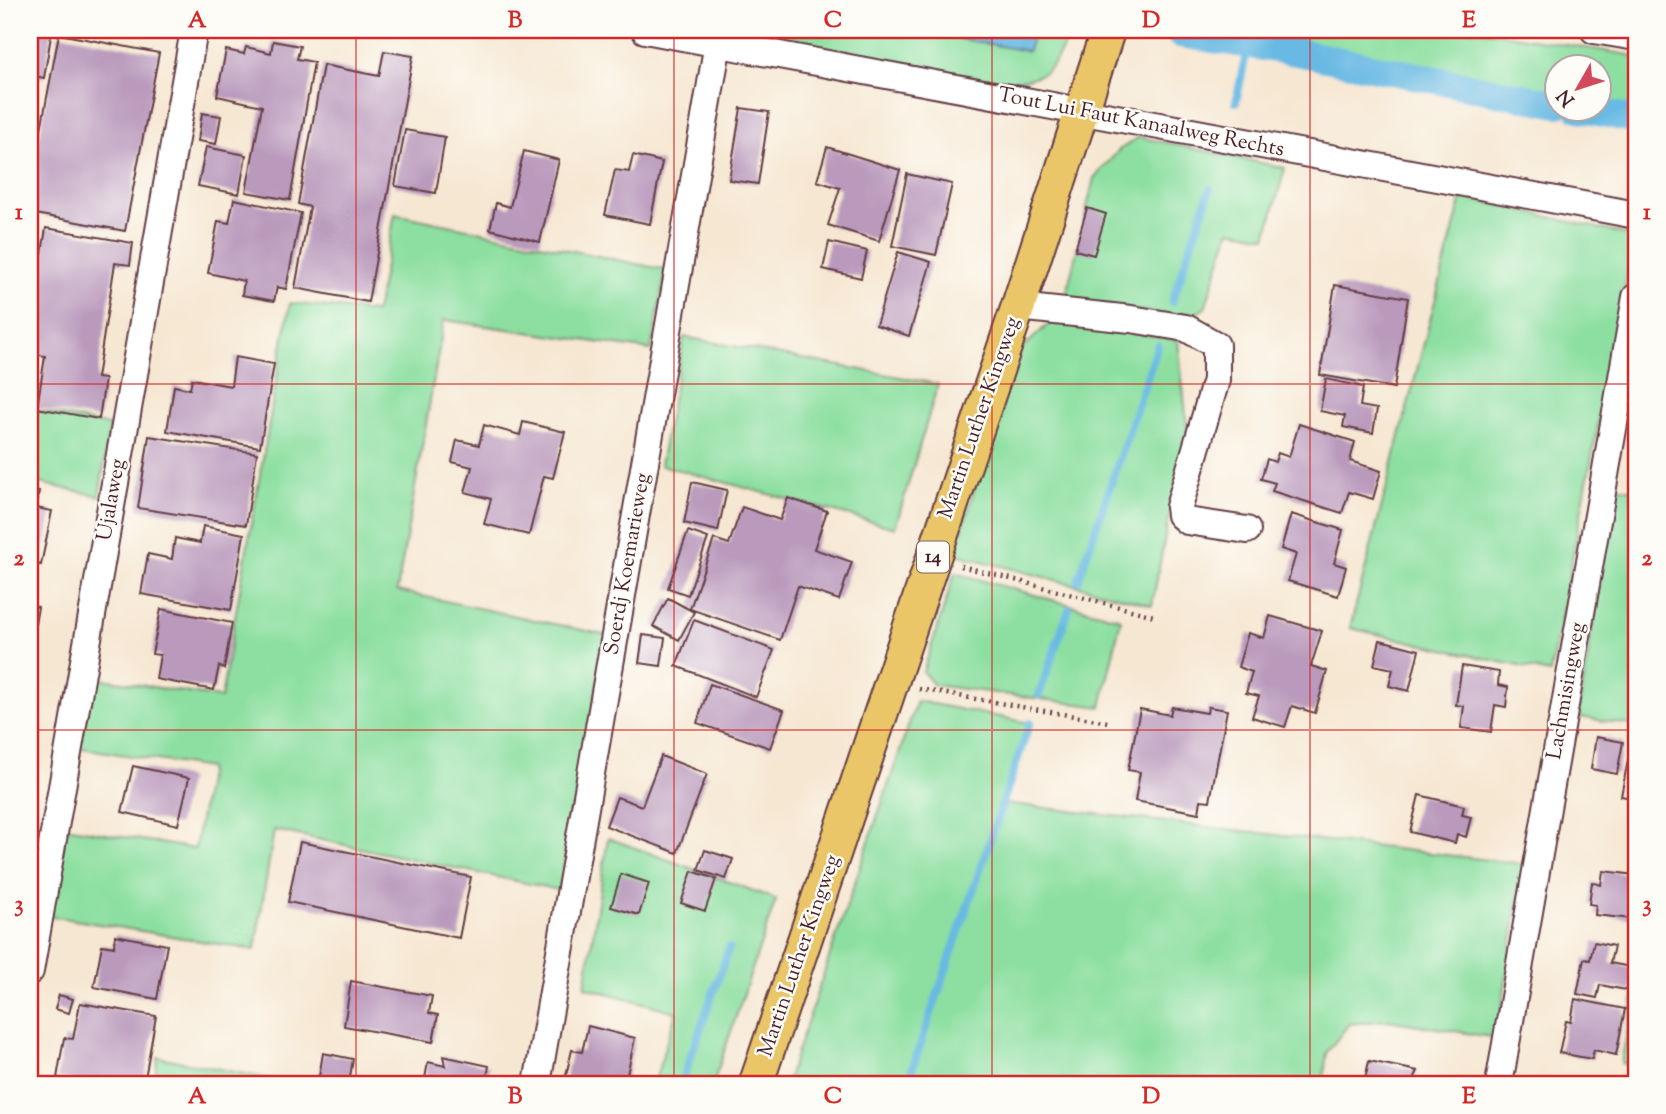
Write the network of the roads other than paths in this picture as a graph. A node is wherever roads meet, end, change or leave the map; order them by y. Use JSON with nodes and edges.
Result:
{"nodes":[{"id":1,"x":194,"y":30,"type":"edge"},
{"id":2,"x":645,"y":30,"type":"edge"},
{"id":3,"x":1108,"y":30,"type":"edge"},
{"id":4,"x":1594,"y":30,"type":"edge"},
{"id":5,"x":1636,"y":37,"type":"edge"},
{"id":6,"x":718,"y":43,"type":"junction"},
{"id":7,"x":1080,"y":112,"type":"junction"},
{"id":8,"x":1636,"y":215,"type":"edge"},
{"id":9,"x":1636,"y":297,"type":"edge"},
{"id":10,"x":1018,"y":307,"type":"junction"},
{"id":11,"x":1247,"y":530,"type":"dead end"},
{"id":12,"x":30,"y":971,"type":"edge"},
{"id":13,"x":537,"y":1084,"type":"edge"},
{"id":14,"x":757,"y":1084,"type":"edge"},
{"id":15,"x":1499,"y":1084,"type":"edge"}],
"edges":[{"from":1,"to":12,"type":"street","name":"Ujalaweg"},
{"from":2,"to":6,"type":"street","name":"Tout Lui Faut Kanaalweg Rechts"},
{"from":3,"to":7,"type":"main road","name":"Martin Luther Kingweg","number":"14"},
{"from":4,"to":5,"type":"street"},
{"from":6,"to":7,"type":"street","name":"Tout Lui Faut Kanaalweg Rechts"},
{"from":6,"to":13,"type":"street","name":"Soerdj Koemarieweg"},
{"from":7,"to":8,"type":"street","name":"Tout Lui Faut Kanaalweg Rechts"},
{"from":7,"to":10,"type":"main road","name":"Martin Luther Kingweg","number":"14"},
{"from":9,"to":15,"type":"street","name":"Lachmisingweg"},
{"from":10,"to":11,"type":"street"},
{"from":10,"to":14,"type":"main road","name":"Martin Luther Kingweg","number":"14"}]}
